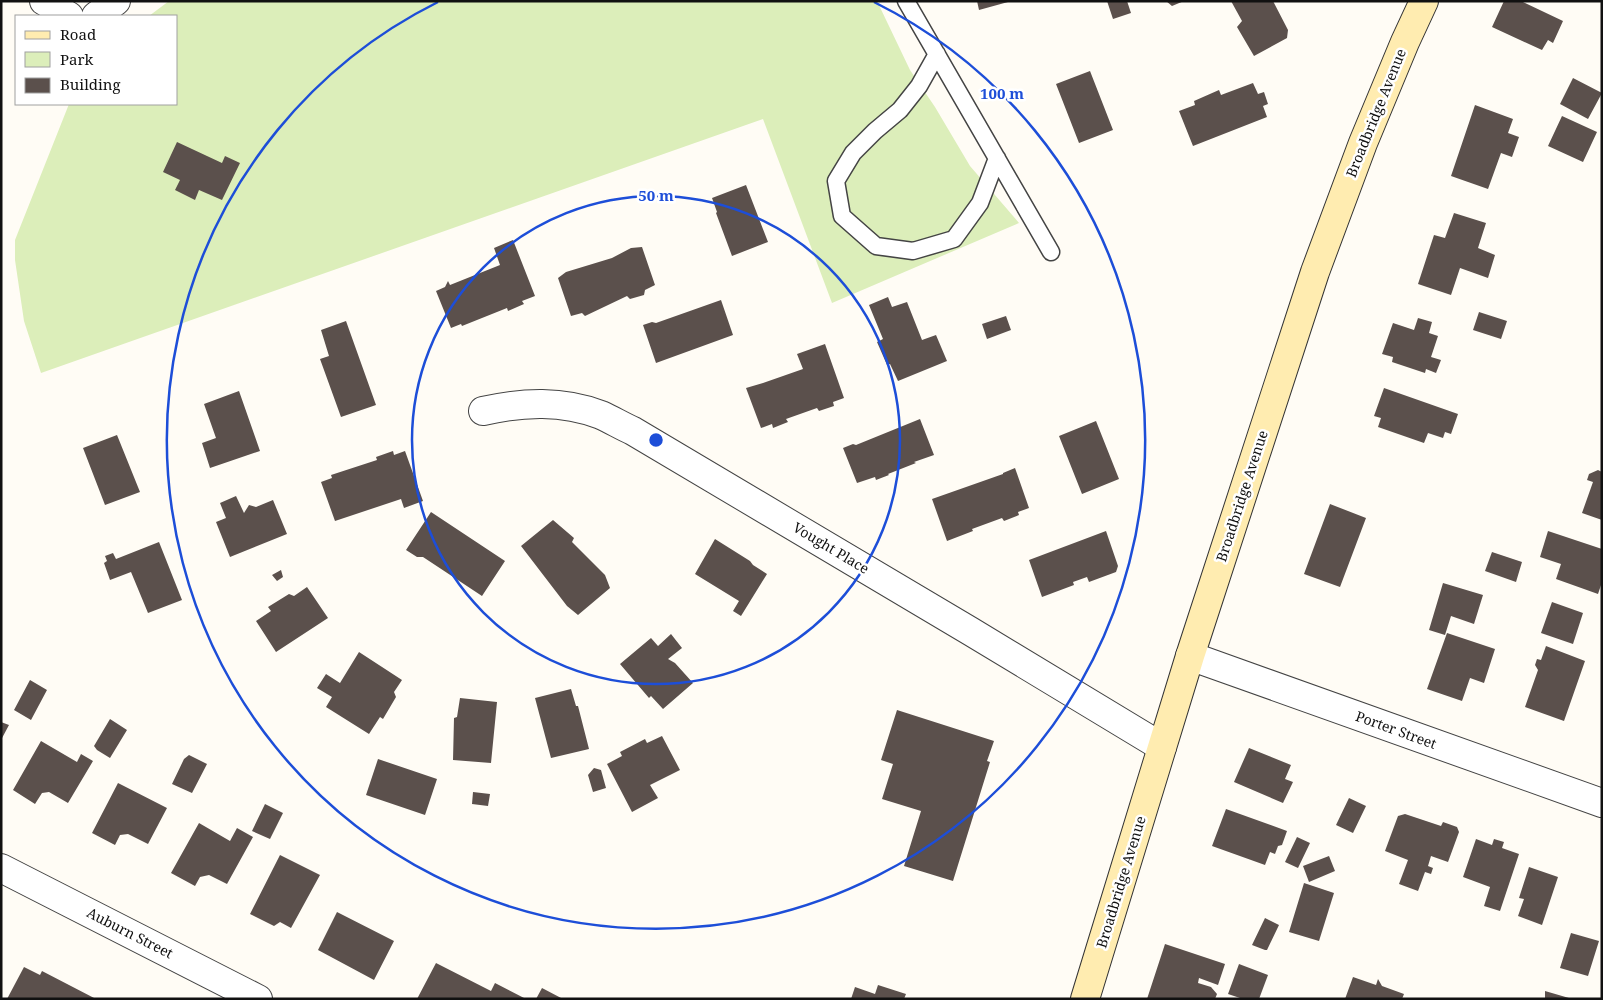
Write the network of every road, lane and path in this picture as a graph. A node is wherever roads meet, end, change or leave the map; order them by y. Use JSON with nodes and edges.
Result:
{"nodes":[{"id":1,"x":44,"y":1,"type":"edge"},
{"id":2,"x":116,"y":1,"type":"edge"},
{"id":3,"x":906,"y":1,"type":"edge"},
{"id":4,"x":1424,"y":1,"type":"edge"},
{"id":5,"x":67,"y":15,"type":"edge"},
{"id":6,"x":97,"y":15,"type":"edge"},
{"id":7,"x":937,"y":54,"type":"junction"},
{"id":8,"x":997,"y":158,"type":"junction"},
{"id":9,"x":1051,"y":252,"type":"dead end"},
{"id":10,"x":483,"y":411,"type":"dead end"},
{"id":11,"x":1190,"y":656,"type":"junction"},
{"id":12,"x":1162,"y":748,"type":"junction"},
{"id":13,"x":1602,"y":804,"type":"edge"},
{"id":14,"x":1,"y":868,"type":"edge"},
{"id":15,"x":258,"y":999,"type":"edge"},
{"id":16,"x":1085,"y":999,"type":"edge"}],
"edges":[{"from":1,"to":5,"type":"street"},
{"from":2,"to":6,"type":"street"},
{"from":3,"to":7,"type":"lane"},
{"from":4,"to":11,"type":"main road","name":"Broadbridge Avenue"},
{"from":7,"to":8,"type":"lane"},
{"from":7,"to":8,"type":"lane"},
{"from":8,"to":9,"type":"lane"},
{"from":10,"to":12,"type":"street","name":"Vought Place"},
{"from":11,"to":12,"type":"main road","name":"Broadbridge Avenue"},
{"from":11,"to":13,"type":"street","name":"Porter Street"},
{"from":12,"to":16,"type":"main road","name":"Broadbridge Avenue"},
{"from":14,"to":15,"type":"street","name":"Auburn Street"}]}
